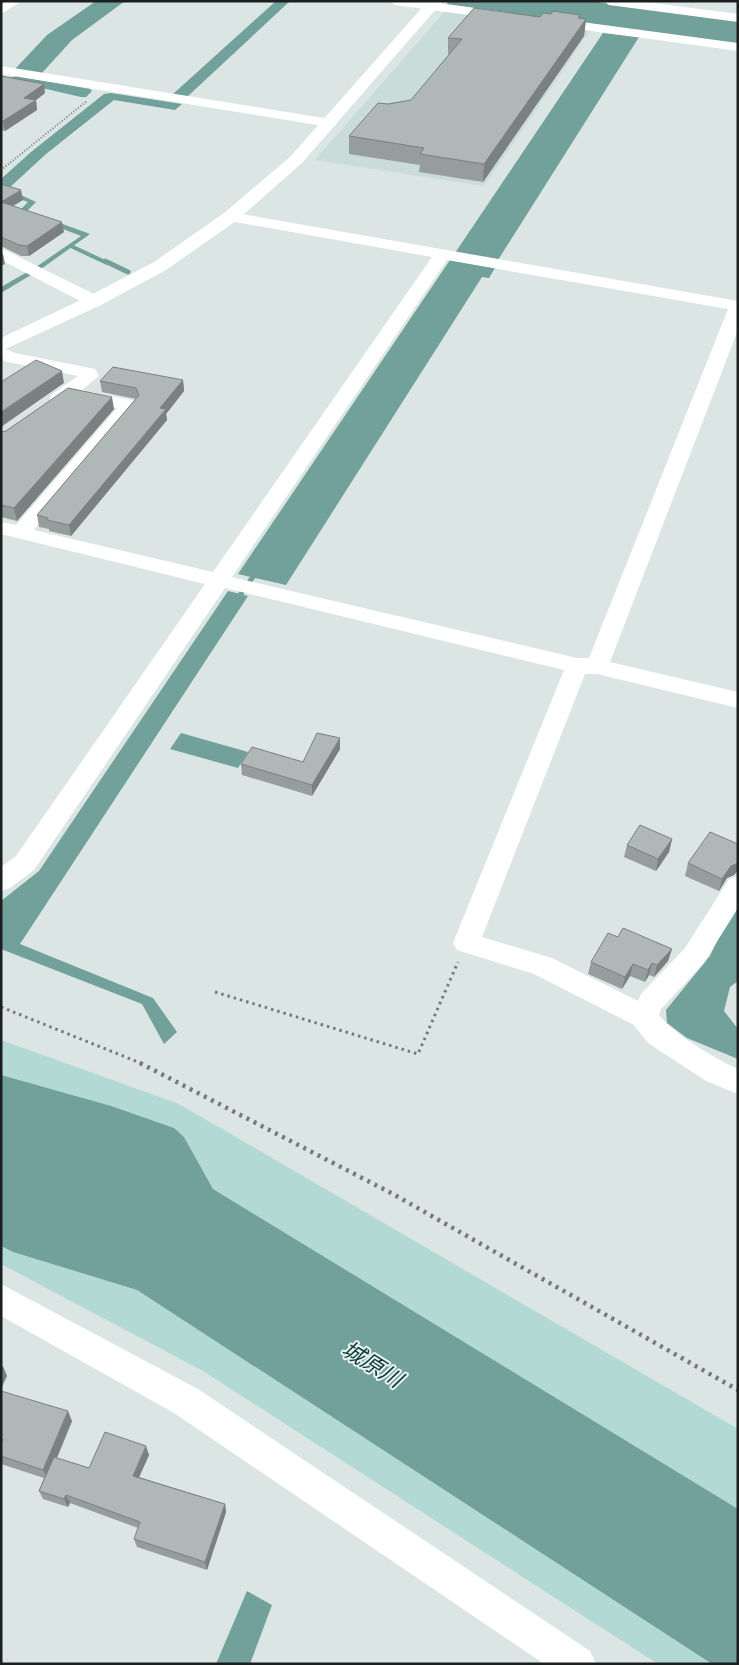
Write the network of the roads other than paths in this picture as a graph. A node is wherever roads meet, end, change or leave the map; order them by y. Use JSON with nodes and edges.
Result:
{"nodes":[{"id":1,"x":16,"y":1,"type":"edge"},
{"id":2,"x":395,"y":1,"type":"edge"},
{"id":3,"x":609,"y":1,"type":"edge"},
{"id":4,"x":434,"y":4,"type":"edge"},
{"id":5,"x":1,"y":10,"type":"edge"},
{"id":6,"x":521,"y":18,"type":"edge"},
{"id":7,"x":738,"y":18,"type":"edge"},
{"id":8,"x":541,"y":21,"type":"edge"},
{"id":9,"x":738,"y":47,"type":"edge"},
{"id":10,"x":1,"y":70,"type":"edge"},
{"id":11,"x":330,"y":123,"type":"junction"},
{"id":12,"x":230,"y":217,"type":"junction"},
{"id":13,"x":1,"y":253,"type":"edge"},
{"id":14,"x":442,"y":255,"type":"junction"},
{"id":15,"x":94,"y":301,"type":"junction"},
{"id":16,"x":738,"y":306,"type":"edge"},
{"id":17,"x":1,"y":345,"type":"edge"},
{"id":18,"x":1,"y":352,"type":"edge"},
{"id":19,"x":67,"y":392,"type":"junction"},
{"id":20,"x":45,"y":408,"type":"edge"},
{"id":21,"x":10,"y":531,"type":"edge"},
{"id":22,"x":219,"y":580,"type":"junction"},
{"id":23,"x":587,"y":666,"type":"junction"},
{"id":24,"x":738,"y":700,"type":"edge"},
{"id":25,"x":1,"y":881,"type":"edge"},
{"id":26,"x":738,"y":886,"type":"edge"},
{"id":27,"x":644,"y":1017,"type":"junction"},
{"id":28,"x":738,"y":1082,"type":"edge"},
{"id":29,"x":1,"y":1299,"type":"edge"},
{"id":30,"x":577,"y":1664,"type":"edge"}],
"edges":[{"from":1,"to":5,"type":"street"},
{"from":2,"to":4,"type":"street"},
{"from":3,"to":7,"type":"street"},
{"from":4,"to":6,"type":"street"},
{"from":4,"to":11,"type":"street"},
{"from":8,"to":9,"type":"street"},
{"from":10,"to":11,"type":"street"},
{"from":11,"to":12,"type":"street"},
{"from":12,"to":14,"type":"street"},
{"from":12,"to":15,"type":"street"},
{"from":13,"to":15,"type":"street"},
{"from":14,"to":16,"type":"street"},
{"from":14,"to":22,"type":"street"},
{"from":15,"to":17,"type":"street"},
{"from":16,"to":23,"type":"street"},
{"from":18,"to":19,"type":"street"},
{"from":19,"to":20,"type":"street"},
{"from":19,"to":21,"type":"street"},
{"from":21,"to":22,"type":"street"},
{"from":22,"to":23,"type":"street"},
{"from":22,"to":25,"type":"street"},
{"from":23,"to":24,"type":"street"},
{"from":23,"to":27,"type":"street"},
{"from":26,"to":27,"type":"street"},
{"from":27,"to":28,"type":"street"},
{"from":29,"to":30,"type":"street"}]}
